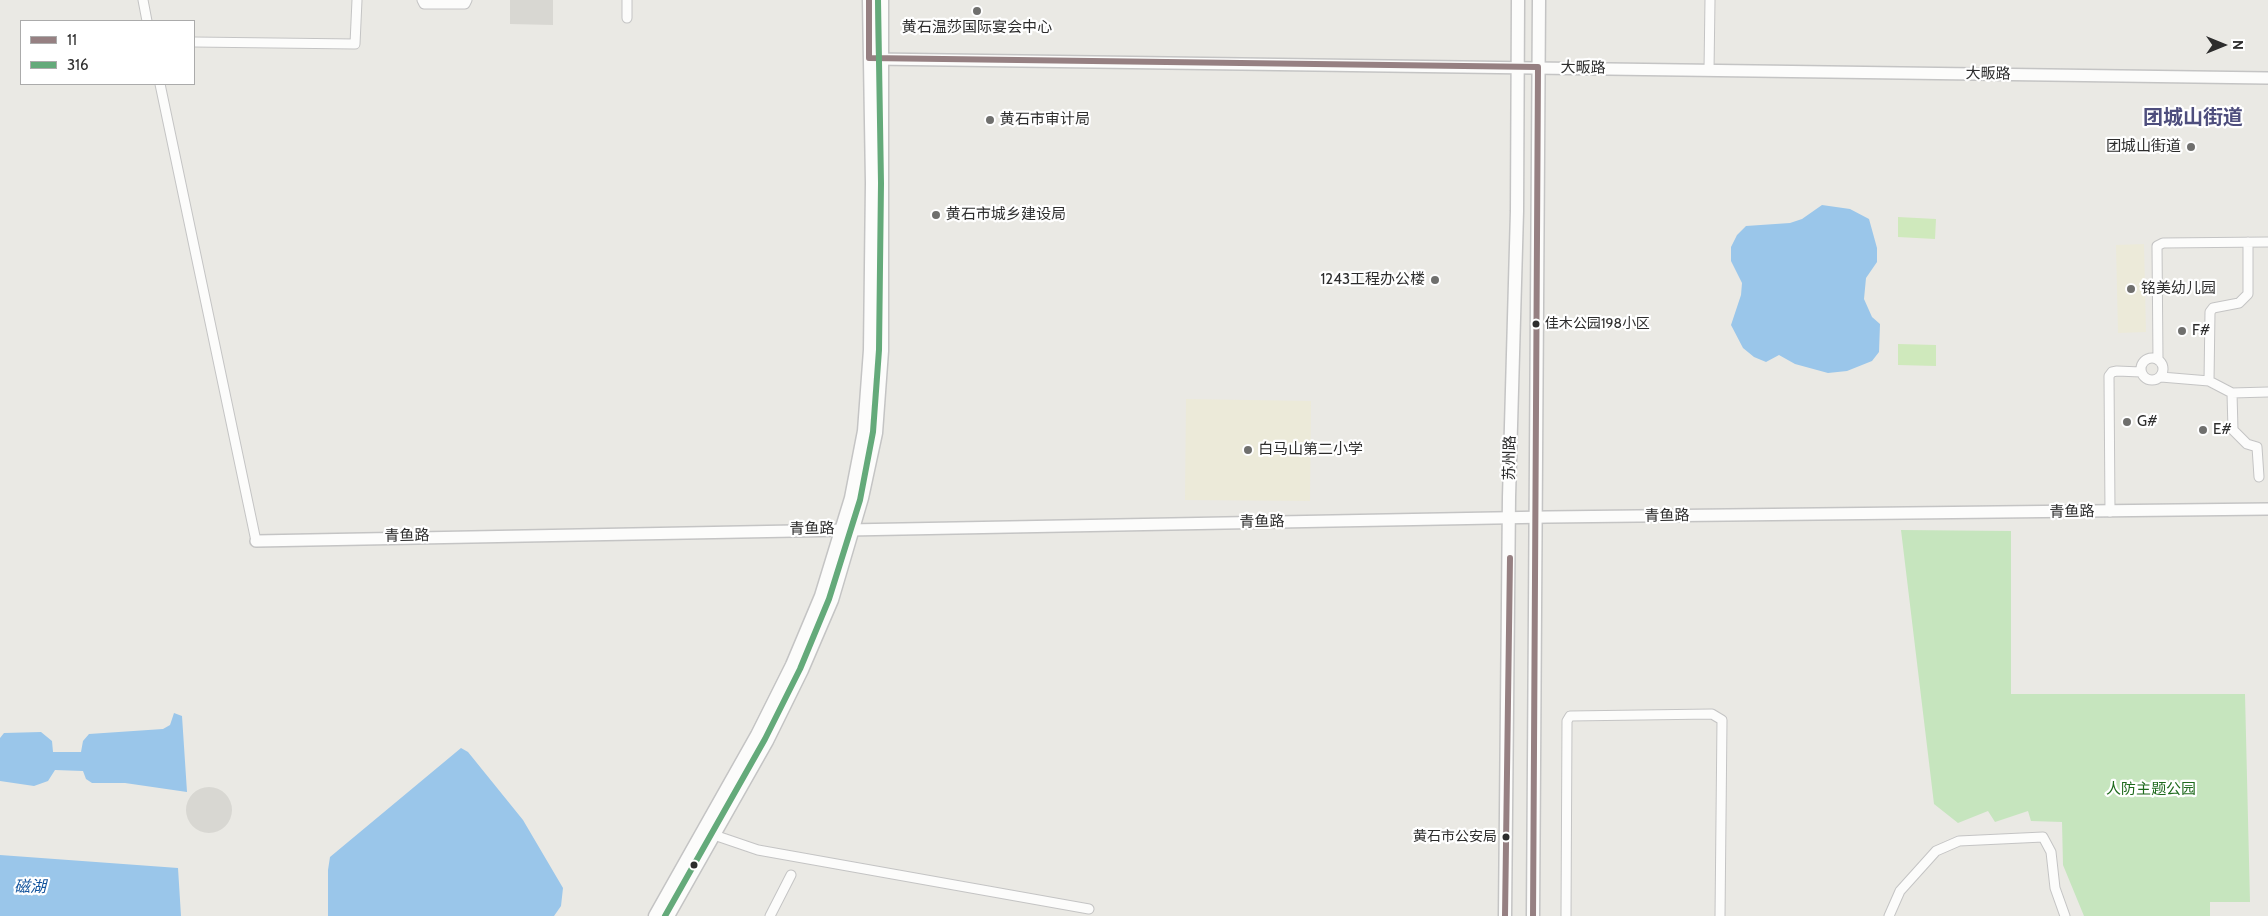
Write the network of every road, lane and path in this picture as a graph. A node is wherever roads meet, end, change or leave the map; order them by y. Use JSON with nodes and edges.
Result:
{"nodes":[{"id":1,"x":143,"y":0,"type":"edge"},
{"id":2,"x":357,"y":0,"type":"edge"},
{"id":3,"x":422,"y":0,"type":"edge"},
{"id":4,"x":467,"y":0,"type":"edge"},
{"id":5,"x":627,"y":0,"type":"edge"},
{"id":6,"x":869,"y":0,"type":"edge"},
{"id":7,"x":882,"y":0,"type":"edge"},
{"id":8,"x":1518,"y":0,"type":"edge"},
{"id":9,"x":1540,"y":0,"type":"edge"},
{"id":10,"x":1710,"y":0,"type":"edge"},
{"id":11,"x":627,"y":18,"type":"dead end"},
{"id":12,"x":147,"y":20,"type":"edge"},
{"id":13,"x":195,"y":42,"type":"edge"},
{"id":14,"x":869,"y":58,"type":"junction"},
{"id":15,"x":883,"y":59,"type":"junction"},
{"id":16,"x":1517,"y":67,"type":"junction"},
{"id":17,"x":1538,"y":67,"type":"junction"},
{"id":18,"x":1709,"y":70,"type":"junction"},
{"id":19,"x":2268,"y":78,"type":"edge"},
{"id":20,"x":160,"y":85,"type":"edge"},
{"id":21,"x":2248,"y":242,"type":"junction"},
{"id":22,"x":2268,"y":242,"type":"edge"},
{"id":23,"x":2158,"y":360,"type":"junction"},
{"id":24,"x":2141,"y":372,"type":"junction"},
{"id":25,"x":2161,"y":377,"type":"junction"},
{"id":26,"x":2209,"y":381,"type":"junction"},
{"id":27,"x":2268,"y":392,"type":"edge"},
{"id":28,"x":2232,"y":393,"type":"junction"},
{"id":29,"x":2259,"y":477,"type":"dead end"},
{"id":30,"x":2268,"y":509,"type":"edge"},
{"id":31,"x":2110,"y":512,"type":"junction"},
{"id":32,"x":1510,"y":518,"type":"junction"},
{"id":33,"x":1534,"y":518,"type":"junction"},
{"id":34,"x":847,"y":528,"type":"junction"},
{"id":35,"x":256,"y":540,"type":"joint"},
{"id":36,"x":714,"y":834,"type":"junction"},
{"id":37,"x":791,"y":875,"type":"dead end"},
{"id":38,"x":1089,"y":908,"type":"dead end"},
{"id":39,"x":655,"y":916,"type":"edge"},
{"id":40,"x":668,"y":916,"type":"edge"},
{"id":41,"x":770,"y":916,"type":"edge"},
{"id":42,"x":1505,"y":916,"type":"edge"},
{"id":43,"x":1533,"y":916,"type":"edge"},
{"id":44,"x":1566,"y":916,"type":"edge"},
{"id":45,"x":1720,"y":916,"type":"edge"},
{"id":46,"x":1889,"y":916,"type":"edge"},
{"id":47,"x":2065,"y":916,"type":"edge"}],
"edges":[{"from":1,"to":12,"type":"street"},
{"from":2,"to":13,"type":"street"},
{"from":3,"to":4,"type":"street"},
{"from":5,"to":11,"type":"street"},
{"from":6,"to":14,"type":"main road"},
{"from":7,"to":15,"type":"main road"},
{"from":8,"to":16,"type":"main road","name":"苏州路"},
{"from":9,"to":17,"type":"main road","name":"苏州路"},
{"from":10,"to":18,"type":"street"},
{"from":14,"to":15,"type":"street","name":"大畈路"},
{"from":14,"to":34,"type":"main road"},
{"from":15,"to":16,"type":"street","name":"大畈路"},
{"from":15,"to":34,"type":"main road"},
{"from":16,"to":17,"type":"street","name":"大畈路"},
{"from":16,"to":32,"type":"main road","name":"苏州路"},
{"from":17,"to":18,"type":"street","name":"大畈路"},
{"from":17,"to":33,"type":"main road","name":"苏州路"},
{"from":18,"to":19,"type":"street","name":"大畈路"},
{"from":20,"to":35,"type":"street"},
{"from":21,"to":22,"type":"street"},
{"from":21,"to":23,"type":"street"},
{"from":21,"to":26,"type":"street"},
{"from":23,"to":24,"type":"street"},
{"from":23,"to":25,"type":"street"},
{"from":24,"to":25,"type":"street"},
{"from":24,"to":31,"type":"street"},
{"from":25,"to":26,"type":"street"},
{"from":26,"to":28,"type":"street"},
{"from":27,"to":28,"type":"street"},
{"from":28,"to":29,"type":"street"},
{"from":30,"to":31,"type":"street","name":"青鱼路"},
{"from":31,"to":33,"type":"street","name":"青鱼路"},
{"from":32,"to":33,"type":"street","name":"青鱼路"},
{"from":32,"to":34,"type":"street","name":"青鱼路"},
{"from":32,"to":42,"type":"main road","name":"苏州路"},
{"from":33,"to":43,"type":"main road","name":"苏州路"},
{"from":34,"to":35,"type":"street","name":"青鱼路"},
{"from":34,"to":36,"type":"main road"},
{"from":34,"to":39,"type":"main road"},
{"from":36,"to":38,"type":"street"},
{"from":36,"to":40,"type":"main road"},
{"from":37,"to":41,"type":"street"},
{"from":44,"to":45,"type":"street"},
{"from":46,"to":47,"type":"street"}]}
